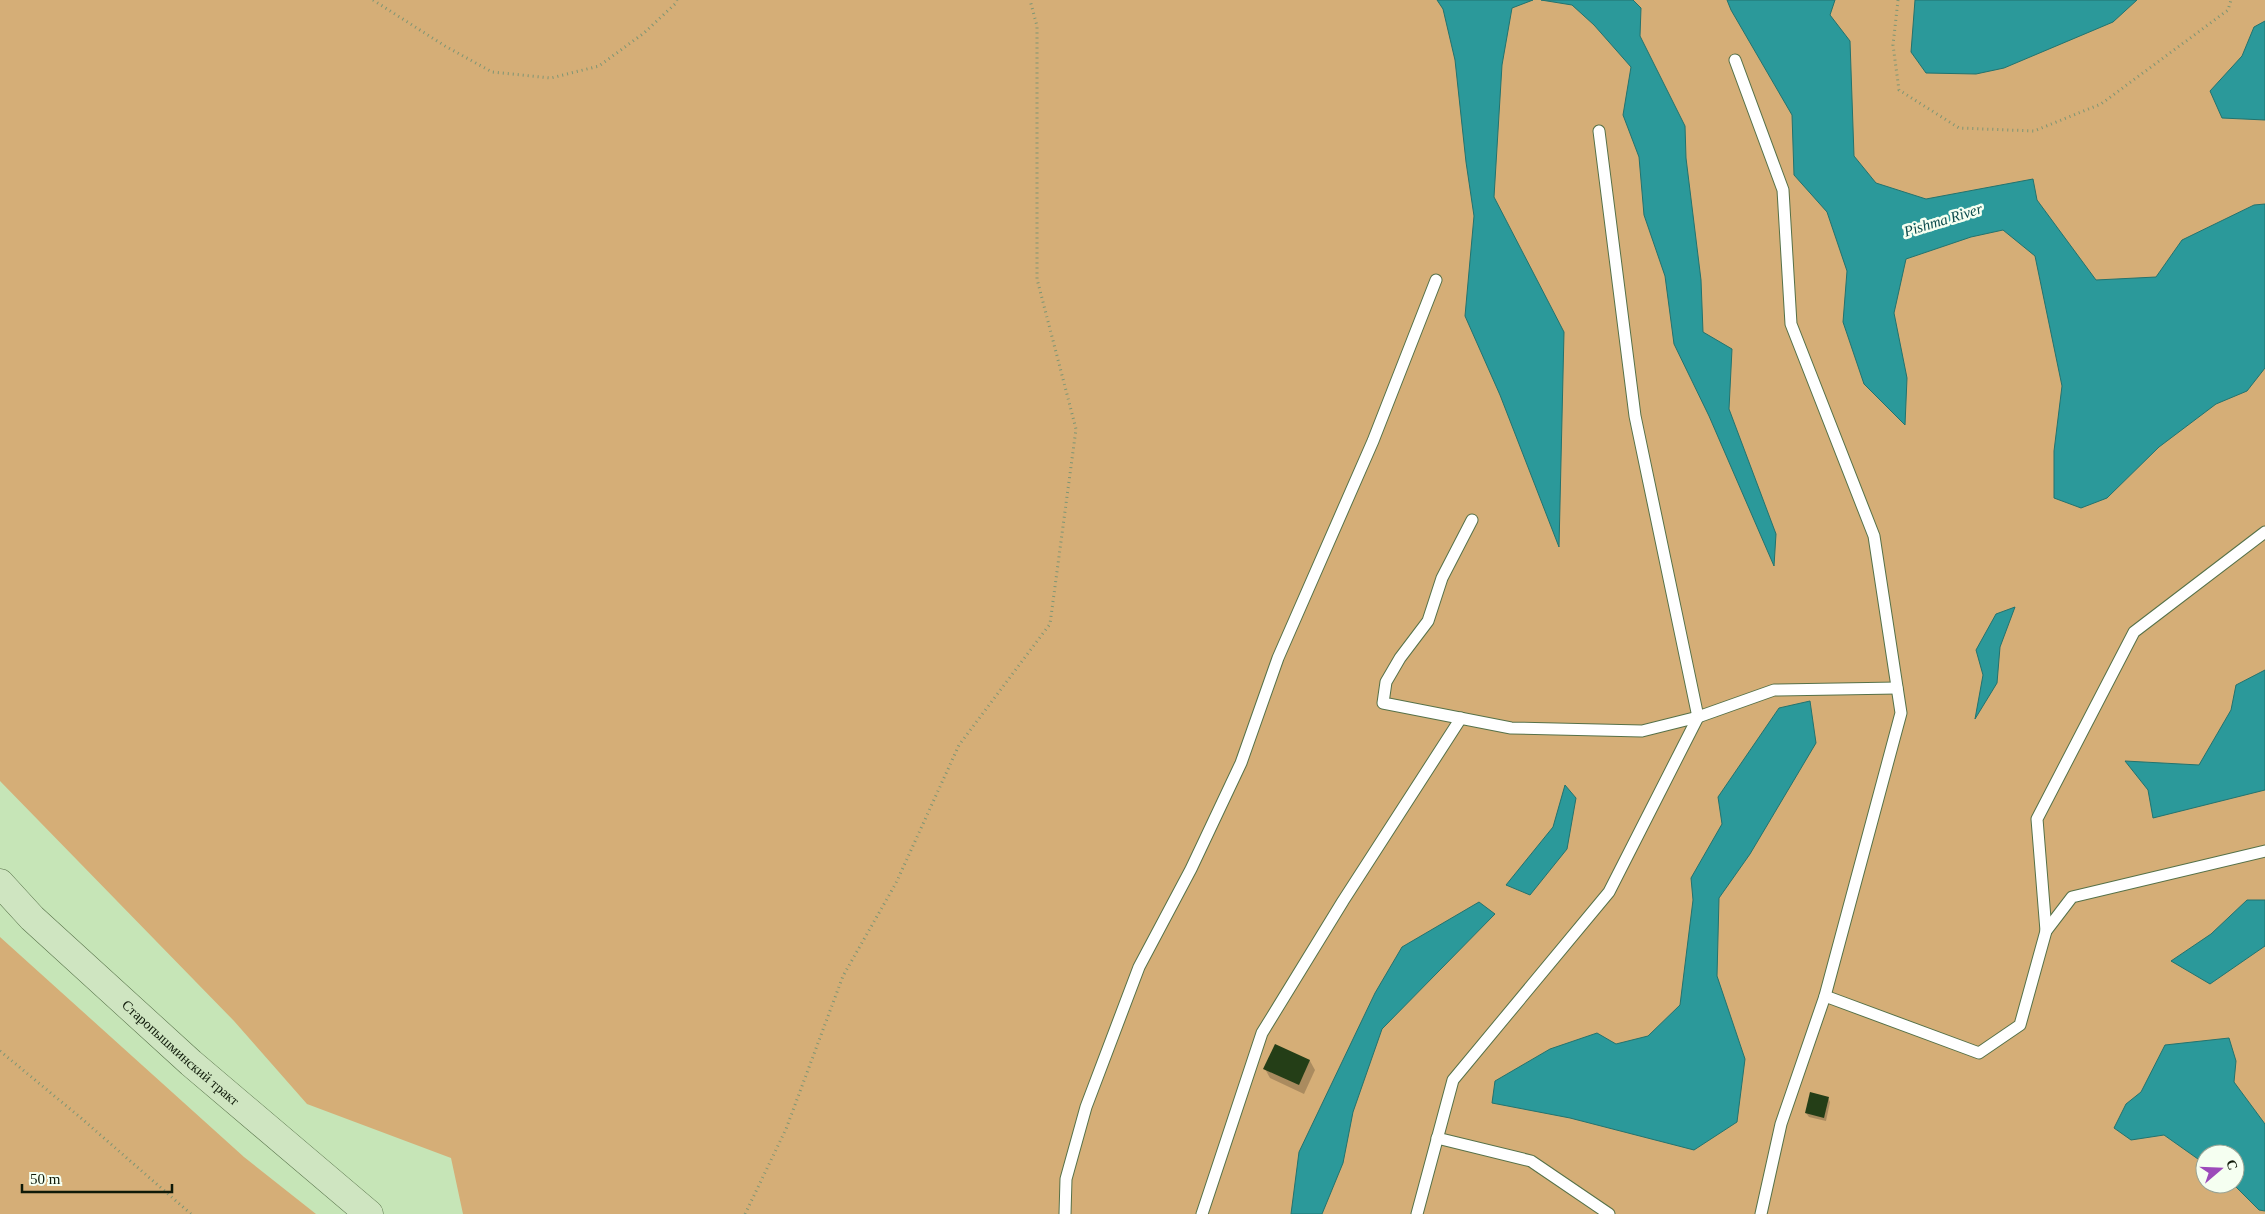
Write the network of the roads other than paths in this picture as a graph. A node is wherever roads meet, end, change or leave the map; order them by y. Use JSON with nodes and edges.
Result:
{"nodes":[{"id":1,"x":1735,"y":60,"type":"dead end"},
{"id":2,"x":1599,"y":131,"type":"dead end"},
{"id":3,"x":1436,"y":280,"type":"dead end"},
{"id":4,"x":1472,"y":520,"type":"dead end"},
{"id":5,"x":2265,"y":532,"type":"edge"},
{"id":6,"x":1897,"y":688,"type":"junction"},
{"id":7,"x":1698,"y":717,"type":"junction"},
{"id":8,"x":1461,"y":718,"type":"junction"},
{"id":9,"x":2265,"y":851,"type":"edge"},
{"id":10,"x":0,"y":883,"type":"edge"},
{"id":11,"x":2046,"y":931,"type":"junction"},
{"id":12,"x":1825,"y":996,"type":"junction"},
{"id":13,"x":1437,"y":1138,"type":"junction"},
{"id":14,"x":369,"y":1214,"type":"edge"},
{"id":15,"x":1064,"y":1214,"type":"edge"},
{"id":16,"x":1202,"y":1214,"type":"edge"},
{"id":17,"x":1417,"y":1214,"type":"edge"},
{"id":18,"x":1609,"y":1214,"type":"edge"},
{"id":19,"x":1761,"y":1214,"type":"edge"}],
"edges":[{"from":1,"to":6,"type":"lane"},
{"from":2,"to":7,"type":"lane"},
{"from":3,"to":15,"type":"lane"},
{"from":4,"to":8,"type":"lane"},
{"from":5,"to":11,"type":"lane"},
{"from":6,"to":7,"type":"lane"},
{"from":6,"to":12,"type":"lane"},
{"from":7,"to":8,"type":"lane"},
{"from":7,"to":13,"type":"lane"},
{"from":8,"to":16,"type":"lane"},
{"from":9,"to":11,"type":"lane"},
{"from":10,"to":14,"type":"street","name":"Старопышминский тракт"},
{"from":11,"to":12,"type":"lane"},
{"from":12,"to":19,"type":"lane"},
{"from":13,"to":17,"type":"lane"},
{"from":13,"to":18,"type":"lane"}]}
